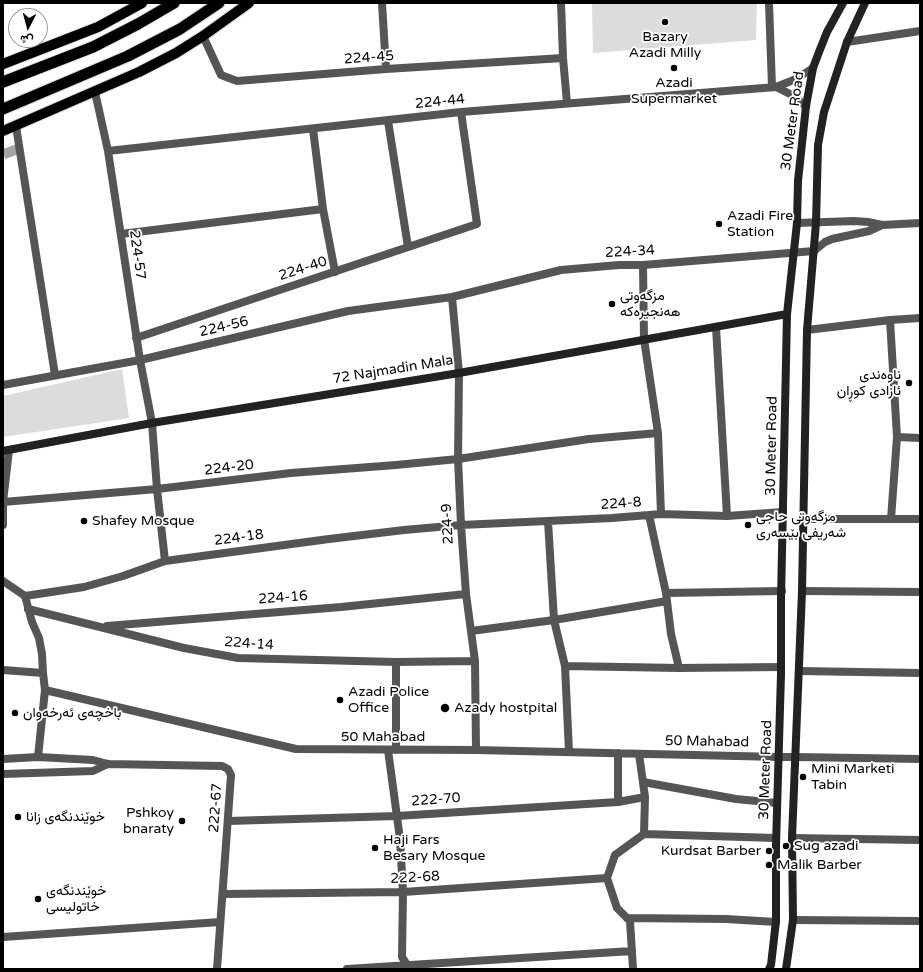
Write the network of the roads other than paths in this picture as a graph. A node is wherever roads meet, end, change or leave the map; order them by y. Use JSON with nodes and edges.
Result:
{"nodes":[{"id":1,"x":142,"y":3,"type":"edge"},
{"id":2,"x":174,"y":3,"type":"edge"},
{"id":3,"x":219,"y":3,"type":"edge"},
{"id":4,"x":249,"y":3,"type":"edge"},
{"id":5,"x":382,"y":3,"type":"edge"},
{"id":6,"x":561,"y":3,"type":"edge"},
{"id":7,"x":769,"y":3,"type":"edge"},
{"id":8,"x":843,"y":3,"type":"edge"},
{"id":9,"x":865,"y":3,"type":"edge"},
{"id":10,"x":920,"y":31,"type":"edge"},
{"id":11,"x":203,"y":36,"type":"junction"},
{"id":12,"x":847,"y":42,"type":"junction"},
{"id":13,"x":562,"y":58,"type":"junction"},
{"id":14,"x":3,"y":64,"type":"edge"},
{"id":15,"x":813,"y":68,"type":"junction"},
{"id":16,"x":386,"y":69,"type":"junction"},
{"id":17,"x":3,"y":82,"type":"edge"},
{"id":18,"x":774,"y":87,"type":"junction"},
{"id":19,"x":95,"y":92,"type":"junction"},
{"id":20,"x":567,"y":103,"type":"junction"},
{"id":21,"x":806,"y":106,"type":"junction"},
{"id":22,"x":3,"y":109,"type":"edge"},
{"id":23,"x":461,"y":112,"type":"junction"},
{"id":24,"x":388,"y":121,"type":"junction"},
{"id":25,"x":16,"y":126,"type":"junction"},
{"id":26,"x":313,"y":129,"type":"junction"},
{"id":27,"x":3,"y":131,"type":"edge"},
{"id":28,"x":108,"y":151,"type":"junction"},
{"id":29,"x":323,"y":209,"type":"junction"},
{"id":30,"x":796,"y":223,"type":"junction"},
{"id":31,"x":816,"y":223,"type":"junction"},
{"id":32,"x":920,"y":223,"type":"edge"},
{"id":33,"x":882,"y":225,"type":"junction"},
{"id":34,"x":121,"y":234,"type":"junction"},
{"id":35,"x":408,"y":247,"type":"junction"},
{"id":36,"x":814,"y":251,"type":"junction"},
{"id":37,"x":794,"y":252,"type":"junction"},
{"id":38,"x":643,"y":265,"type":"junction"},
{"id":39,"x":335,"y":272,"type":"junction"},
{"id":40,"x":452,"y":297,"type":"junction"},
{"id":41,"x":787,"y":314,"type":"junction"},
{"id":42,"x":920,"y":318,"type":"edge"},
{"id":43,"x":890,"y":320,"type":"junction"},
{"id":44,"x":716,"y":327,"type":"junction"},
{"id":45,"x":807,"y":330,"type":"junction"},
{"id":46,"x":136,"y":338,"type":"junction"},
{"id":47,"x":644,"y":339,"type":"junction"},
{"id":48,"x":140,"y":360,"type":"junction"},
{"id":49,"x":459,"y":373,"type":"junction"},
{"id":50,"x":55,"y":375,"type":"junction"},
{"id":51,"x":3,"y":385,"type":"edge"},
{"id":52,"x":152,"y":423,"type":"junction"},
{"id":53,"x":658,"y":433,"type":"junction"},
{"id":54,"x":896,"y":437,"type":"junction"},
{"id":55,"x":920,"y":438,"type":"edge"},
{"id":56,"x":6,"y":451,"type":"edge"},
{"id":57,"x":458,"y":458,"type":"junction"},
{"id":58,"x":157,"y":489,"type":"junction"},
{"id":59,"x":3,"y":502,"type":"edge"},
{"id":60,"x":784,"y":512,"type":"junction"},
{"id":61,"x":660,"y":514,"type":"junction"},
{"id":62,"x":649,"y":515,"type":"junction"},
{"id":63,"x":727,"y":516,"type":"junction"},
{"id":64,"x":803,"y":519,"type":"junction"},
{"id":65,"x":891,"y":519,"type":"junction"},
{"id":66,"x":920,"y":519,"type":"edge"},
{"id":67,"x":548,"y":521,"type":"junction"},
{"id":68,"x":3,"y":525,"type":"edge"},
{"id":69,"x":461,"y":525,"type":"junction"},
{"id":70,"x":165,"y":561,"type":"junction"},
{"id":71,"x":3,"y":581,"type":"edge"},
{"id":72,"x":782,"y":591,"type":"junction"},
{"id":73,"x":802,"y":591,"type":"junction"},
{"id":74,"x":920,"y":592,"type":"edge"},
{"id":75,"x":466,"y":594,"type":"junction"},
{"id":76,"x":25,"y":596,"type":"junction"},
{"id":77,"x":667,"y":597,"type":"junction"},
{"id":78,"x":28,"y":608,"type":"junction"},
{"id":79,"x":554,"y":620,"type":"junction"},
{"id":80,"x":102,"y":626,"type":"junction"},
{"id":81,"x":471,"y":631,"type":"junction"},
{"id":82,"x":474,"y":661,"type":"junction"},
{"id":83,"x":396,"y":662,"type":"junction"},
{"id":84,"x":565,"y":666,"type":"junction"},
{"id":85,"x":781,"y":667,"type":"junction"},
{"id":86,"x":680,"y":668,"type":"junction"},
{"id":87,"x":3,"y":670,"type":"edge"},
{"id":88,"x":799,"y":671,"type":"junction"},
{"id":89,"x":42,"y":673,"type":"junction"},
{"id":90,"x":920,"y":673,"type":"edge"},
{"id":91,"x":46,"y":690,"type":"junction"},
{"id":92,"x":392,"y":750,"type":"junction"},
{"id":93,"x":476,"y":750,"type":"junction"},
{"id":94,"x":569,"y":752,"type":"junction"},
{"id":95,"x":618,"y":753,"type":"junction"},
{"id":96,"x":639,"y":754,"type":"junction"},
{"id":97,"x":795,"y":756,"type":"junction"},
{"id":98,"x":38,"y":757,"type":"junction"},
{"id":99,"x":780,"y":757,"type":"junction"},
{"id":100,"x":3,"y":759,"type":"edge"},
{"id":101,"x":920,"y":759,"type":"edge"},
{"id":102,"x":108,"y":764,"type":"junction"},
{"id":103,"x":3,"y":774,"type":"edge"},
{"id":104,"x":643,"y":782,"type":"junction"},
{"id":105,"x":645,"y":797,"type":"junction"},
{"id":106,"x":618,"y":802,"type":"junction"},
{"id":107,"x":777,"y":804,"type":"junction"},
{"id":108,"x":397,"y":816,"type":"junction"},
{"id":109,"x":228,"y":821,"type":"junction"},
{"id":110,"x":644,"y":834,"type":"junction"},
{"id":111,"x":776,"y":838,"type":"junction"},
{"id":112,"x":792,"y":838,"type":"junction"},
{"id":113,"x":920,"y":840,"type":"edge"},
{"id":114,"x":607,"y":878,"type":"junction"},
{"id":115,"x":402,"y":892,"type":"junction"},
{"id":116,"x":223,"y":894,"type":"junction"},
{"id":117,"x":627,"y":918,"type":"junction"},
{"id":118,"x":793,"y":920,"type":"junction"},
{"id":119,"x":220,"y":922,"type":"junction"},
{"id":120,"x":776,"y":922,"type":"junction"},
{"id":121,"x":920,"y":922,"type":"edge"},
{"id":122,"x":3,"y":937,"type":"edge"},
{"id":123,"x":632,"y":951,"type":"junction"},
{"id":124,"x":409,"y":967,"type":"edge"},
{"id":125,"x":217,"y":969,"type":"edge"},
{"id":126,"x":347,"y":969,"type":"edge"},
{"id":127,"x":633,"y":969,"type":"edge"},
{"id":128,"x":769,"y":969,"type":"edge"},
{"id":129,"x":786,"y":969,"type":"edge"}],
"edges":[{"from":1,"to":14,"type":"main road"},
{"from":2,"to":17,"type":"highway"},
{"from":3,"to":22,"type":"highway"},
{"from":4,"to":11,"type":"main road"},
{"from":5,"to":16,"type":"street"},
{"from":6,"to":13,"type":"street"},
{"from":7,"to":18,"type":"street"},
{"from":8,"to":15,"type":"main road","name":"30 Meter Road"},
{"from":9,"to":12,"type":"main road","name":"30 Meter Road"},
{"from":10,"to":12,"type":"street"},
{"from":11,"to":16,"type":"street","name":"224-45"},
{"from":11,"to":19,"type":"main road"},
{"from":12,"to":31,"type":"main road","name":"30 Meter Road"},
{"from":13,"to":16,"type":"street","name":"224-45"},
{"from":13,"to":20,"type":"street"},
{"from":15,"to":18,"type":"street","name":"224-44"},
{"from":15,"to":21,"type":"main road","name":"30 Meter Road"},
{"from":18,"to":20,"type":"street","name":"224-44"},
{"from":18,"to":21,"type":"street"},
{"from":19,"to":25,"type":"main road"},
{"from":19,"to":28,"type":"street","name":"224-57"},
{"from":20,"to":23,"type":"street","name":"224-44"},
{"from":21,"to":30,"type":"main road","name":"30 Meter Road"},
{"from":23,"to":24,"type":"street","name":"224-44"},
{"from":23,"to":35,"type":"street","name":"224-40"},
{"from":24,"to":26,"type":"street","name":"224-44"},
{"from":24,"to":35,"type":"street"},
{"from":25,"to":27,"type":"main road"},
{"from":25,"to":50,"type":"street"},
{"from":26,"to":28,"type":"street","name":"224-44"},
{"from":26,"to":29,"type":"street"},
{"from":28,"to":34,"type":"street","name":"224-57"},
{"from":29,"to":34,"type":"street"},
{"from":29,"to":39,"type":"street"},
{"from":30,"to":31,"type":"street"},
{"from":30,"to":37,"type":"main road","name":"30 Meter Road"},
{"from":31,"to":33,"type":"street"},
{"from":31,"to":36,"type":"main road","name":"30 Meter Road"},
{"from":32,"to":33,"type":"street"},
{"from":33,"to":36,"type":"street"},
{"from":34,"to":46,"type":"street","name":"224-57"},
{"from":35,"to":39,"type":"street","name":"224-40"},
{"from":36,"to":37,"type":"street","name":"224-34"},
{"from":36,"to":45,"type":"main road","name":"30 Meter Road"},
{"from":37,"to":38,"type":"street","name":"224-34"},
{"from":37,"to":41,"type":"main road","name":"30 Meter Road"},
{"from":38,"to":40,"type":"street","name":"224-34"},
{"from":38,"to":47,"type":"street"},
{"from":39,"to":46,"type":"street","name":"224-40"},
{"from":40,"to":48,"type":"street","name":"224-56"},
{"from":40,"to":49,"type":"street","name":"224-9"},
{"from":41,"to":44,"type":"main road","name":"72 Najmadin Mala"},
{"from":41,"to":60,"type":"main road","name":"30 Meter Road"},
{"from":42,"to":43,"type":"street"},
{"from":43,"to":45,"type":"street"},
{"from":43,"to":54,"type":"street"},
{"from":44,"to":47,"type":"main road","name":"72 Najmadin Mala"},
{"from":44,"to":63,"type":"street"},
{"from":45,"to":64,"type":"main road","name":"30 Meter Road"},
{"from":46,"to":48,"type":"street","name":"224-57"},
{"from":47,"to":49,"type":"main road","name":"72 Najmadin Mala"},
{"from":47,"to":53,"type":"street"},
{"from":48,"to":50,"type":"street","name":"224-56"},
{"from":48,"to":52,"type":"street","name":"224-57"},
{"from":49,"to":52,"type":"main road","name":"72 Najmadin Mala"},
{"from":49,"to":57,"type":"street","name":"224-9"},
{"from":50,"to":51,"type":"street","name":"224-56"},
{"from":52,"to":56,"type":"main road","name":"72 Najmadin Mala"},
{"from":52,"to":58,"type":"street","name":"224-57"},
{"from":53,"to":57,"type":"street","name":"224-20"},
{"from":53,"to":61,"type":"street"},
{"from":54,"to":55,"type":"street"},
{"from":54,"to":65,"type":"street"},
{"from":56,"to":59,"type":"street"},
{"from":57,"to":58,"type":"street","name":"224-20"},
{"from":57,"to":69,"type":"street","name":"224-9"},
{"from":58,"to":59,"type":"street","name":"224-20"},
{"from":58,"to":70,"type":"street","name":"224-57"},
{"from":59,"to":68,"type":"street"},
{"from":60,"to":63,"type":"street","name":"224-8"},
{"from":60,"to":72,"type":"main road","name":"30 Meter Road"},
{"from":61,"to":62,"type":"street","name":"224-8"},
{"from":61,"to":63,"type":"street","name":"224-8"},
{"from":62,"to":67,"type":"street","name":"224-8"},
{"from":62,"to":77,"type":"street"},
{"from":64,"to":65,"type":"street"},
{"from":64,"to":73,"type":"main road","name":"30 Meter Road"},
{"from":65,"to":66,"type":"street"},
{"from":67,"to":69,"type":"street","name":"224-8"},
{"from":67,"to":79,"type":"street"},
{"from":69,"to":70,"type":"street","name":"224-18"},
{"from":69,"to":75,"type":"street","name":"224-9"},
{"from":70,"to":76,"type":"street","name":"224-18"},
{"from":71,"to":76,"type":"street"},
{"from":72,"to":77,"type":"street"},
{"from":72,"to":85,"type":"main road","name":"30 Meter Road"},
{"from":73,"to":74,"type":"street"},
{"from":73,"to":88,"type":"main road","name":"30 Meter Road"},
{"from":75,"to":80,"type":"street","name":"224-16"},
{"from":75,"to":81,"type":"street","name":"224-9"},
{"from":76,"to":78,"type":"street"},
{"from":77,"to":79,"type":"street"},
{"from":77,"to":86,"type":"street"},
{"from":78,"to":80,"type":"street","name":"224-14"},
{"from":78,"to":89,"type":"street"},
{"from":79,"to":81,"type":"street"},
{"from":79,"to":84,"type":"street"},
{"from":80,"to":83,"type":"street","name":"224-14"},
{"from":81,"to":82,"type":"street","name":"224-9"},
{"from":82,"to":83,"type":"street","name":"224-14"},
{"from":82,"to":93,"type":"street","name":"224-9"},
{"from":83,"to":92,"type":"street"},
{"from":84,"to":86,"type":"street"},
{"from":84,"to":94,"type":"street"},
{"from":85,"to":86,"type":"street"},
{"from":85,"to":99,"type":"main road","name":"30 Meter Road"},
{"from":87,"to":89,"type":"street"},
{"from":88,"to":90,"type":"street"},
{"from":88,"to":97,"type":"main road","name":"30 Meter Road"},
{"from":89,"to":91,"type":"street"},
{"from":91,"to":92,"type":"street","name":"50 Mahabad"},
{"from":91,"to":98,"type":"street"},
{"from":92,"to":93,"type":"street","name":"50 Mahabad"},
{"from":92,"to":108,"type":"street"},
{"from":93,"to":94,"type":"street","name":"50 Mahabad"},
{"from":94,"to":95,"type":"street","name":"50 Mahabad"},
{"from":95,"to":96,"type":"street","name":"50 Mahabad"},
{"from":95,"to":106,"type":"street"},
{"from":96,"to":99,"type":"street","name":"50 Mahabad"},
{"from":96,"to":104,"type":"street"},
{"from":97,"to":99,"type":"street","name":"50 Mahabad"},
{"from":97,"to":101,"type":"street","name":"50 Mahabad"},
{"from":97,"to":112,"type":"main road","name":"30 Meter Road"},
{"from":98,"to":100,"type":"street"},
{"from":98,"to":102,"type":"street"},
{"from":99,"to":107,"type":"main road","name":"30 Meter Road"},
{"from":102,"to":103,"type":"street"},
{"from":102,"to":109,"type":"street","name":"222-67"},
{"from":104,"to":105,"type":"street"},
{"from":104,"to":107,"type":"street"},
{"from":105,"to":106,"type":"street","name":"222-70"},
{"from":105,"to":110,"type":"street"},
{"from":106,"to":108,"type":"street","name":"222-70"},
{"from":107,"to":111,"type":"main road","name":"30 Meter Road"},
{"from":108,"to":109,"type":"street","name":"222-70"},
{"from":108,"to":115,"type":"street"},
{"from":109,"to":116,"type":"street","name":"222-67"},
{"from":110,"to":111,"type":"street"},
{"from":110,"to":114,"type":"street"},
{"from":111,"to":120,"type":"main road","name":"30 Meter Road"},
{"from":112,"to":113,"type":"street"},
{"from":112,"to":118,"type":"main road","name":"30 Meter Road"},
{"from":114,"to":115,"type":"street","name":"222-68"},
{"from":114,"to":117,"type":"street"},
{"from":115,"to":116,"type":"street","name":"222-68"},
{"from":115,"to":124,"type":"street"},
{"from":116,"to":119,"type":"street","name":"222-67"},
{"from":117,"to":120,"type":"street"},
{"from":117,"to":123,"type":"street"},
{"from":118,"to":121,"type":"street"},
{"from":118,"to":129,"type":"main road","name":"30 Meter Road"},
{"from":119,"to":122,"type":"street"},
{"from":119,"to":125,"type":"street","name":"222-67"},
{"from":120,"to":128,"type":"main road","name":"30 Meter Road"},
{"from":123,"to":124,"type":"street"},
{"from":123,"to":127,"type":"street"},
{"from":124,"to":126,"type":"street"}]}
